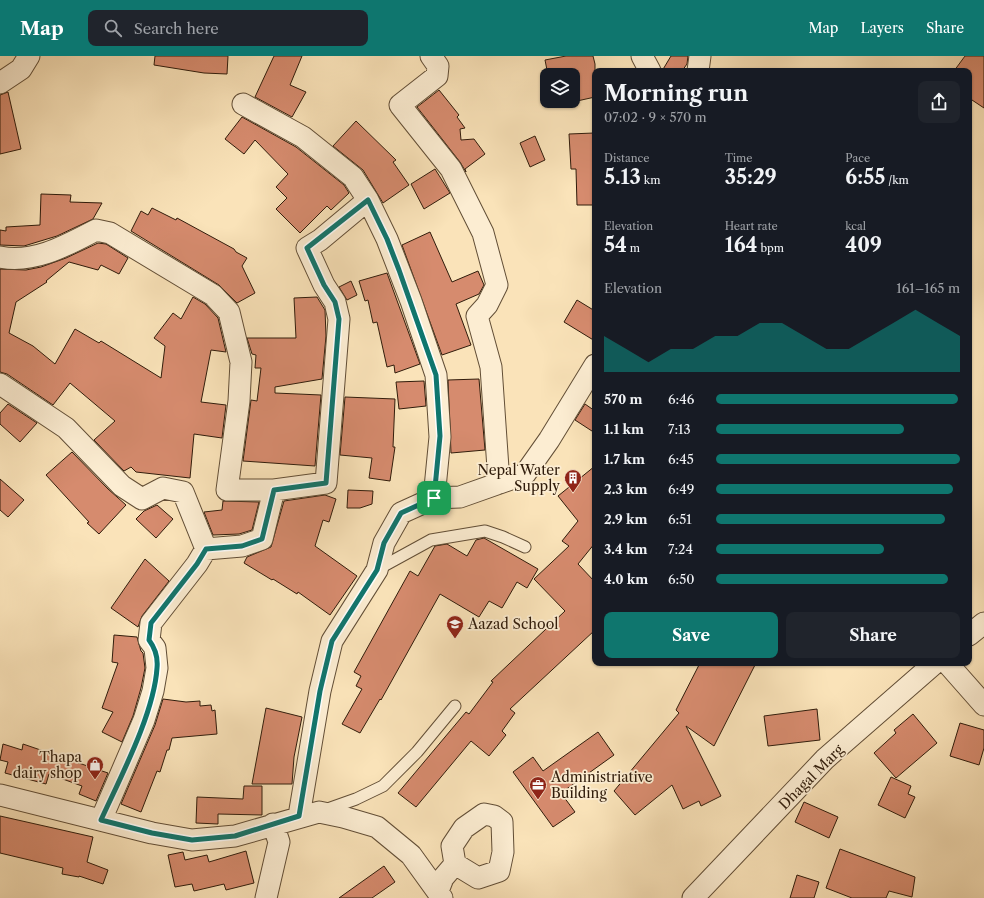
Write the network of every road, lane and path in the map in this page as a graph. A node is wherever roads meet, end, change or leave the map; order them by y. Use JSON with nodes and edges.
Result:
{"nodes":[{"id":1,"x":29,"y":56,"type":"edge"},
{"id":2,"x":431,"y":56,"type":"edge"},
{"id":3,"x":642,"y":56,"type":"edge"},
{"id":4,"x":700,"y":56,"type":"edge"},
{"id":5,"x":648,"y":68,"type":"edge"},
{"id":6,"x":698,"y":68,"type":"edge"},
{"id":7,"x":0,"y":83,"type":"edge"},
{"id":8,"x":243,"y":104,"type":"dead end"},
{"id":9,"x":368,"y":200,"type":"junction"},
{"id":10,"x":0,"y":257,"type":"edge"},
{"id":11,"x":592,"y":370,"type":"edge"},
{"id":12,"x":0,"y":384,"type":"edge"},
{"id":13,"x":499,"y":483,"type":"junction"},
{"id":14,"x":274,"y":490,"type":"junction"},
{"id":15,"x":434,"y":498,"type":"junction"},
{"id":16,"x":525,"y":547,"type":"dead end"},
{"id":17,"x":206,"y":549,"type":"junction"},
{"id":18,"x":377,"y":570,"type":"junction"},
{"id":19,"x":984,"y":622,"type":"edge"},
{"id":20,"x":972,"y":632,"type":"edge"},
{"id":21,"x":932,"y":666,"type":"edge"},
{"id":22,"x":950,"y":666,"type":"edge"},
{"id":23,"x":984,"y":705,"type":"edge"},
{"id":24,"x":454,"y":706,"type":"dead end"},
{"id":25,"x":0,"y":795,"type":"edge"},
{"id":26,"x":309,"y":814,"type":"junction"},
{"id":27,"x":101,"y":820,"type":"junction"},
{"id":28,"x":273,"y":824,"type":"junction"},
{"id":29,"x":455,"y":864,"type":"dead end"},
{"id":30,"x":440,"y":895,"type":"edge"},
{"id":31,"x":266,"y":898,"type":"edge"},
{"id":32,"x":693,"y":898,"type":"edge"}],
"edges":[{"from":1,"to":7,"type":"street"},
{"from":2,"to":13,"type":"street"},
{"from":3,"to":5,"type":"street"},
{"from":4,"to":6,"type":"street"},
{"from":8,"to":9,"type":"street"},
{"from":9,"to":14,"type":"street"},
{"from":9,"to":15,"type":"street"},
{"from":10,"to":14,"type":"street"},
{"from":11,"to":13,"type":"street"},
{"from":12,"to":17,"type":"street"},
{"from":13,"to":15,"type":"street"},
{"from":14,"to":17,"type":"street"},
{"from":15,"to":18,"type":"street"},
{"from":16,"to":18,"type":"lane"},
{"from":17,"to":27,"type":"street"},
{"from":18,"to":26,"type":"street"},
{"from":19,"to":20,"type":"street"},
{"from":21,"to":32,"type":"street","name":"Dhagal Marg"},
{"from":22,"to":23,"type":"street"},
{"from":24,"to":26,"type":"lane"},
{"from":25,"to":27,"type":"street"},
{"from":26,"to":28,"type":"street"},
{"from":26,"to":30,"type":"street"},
{"from":27,"to":28,"type":"street"},
{"from":28,"to":31,"type":"street"},
{"from":29,"to":30,"type":"street"}]}
